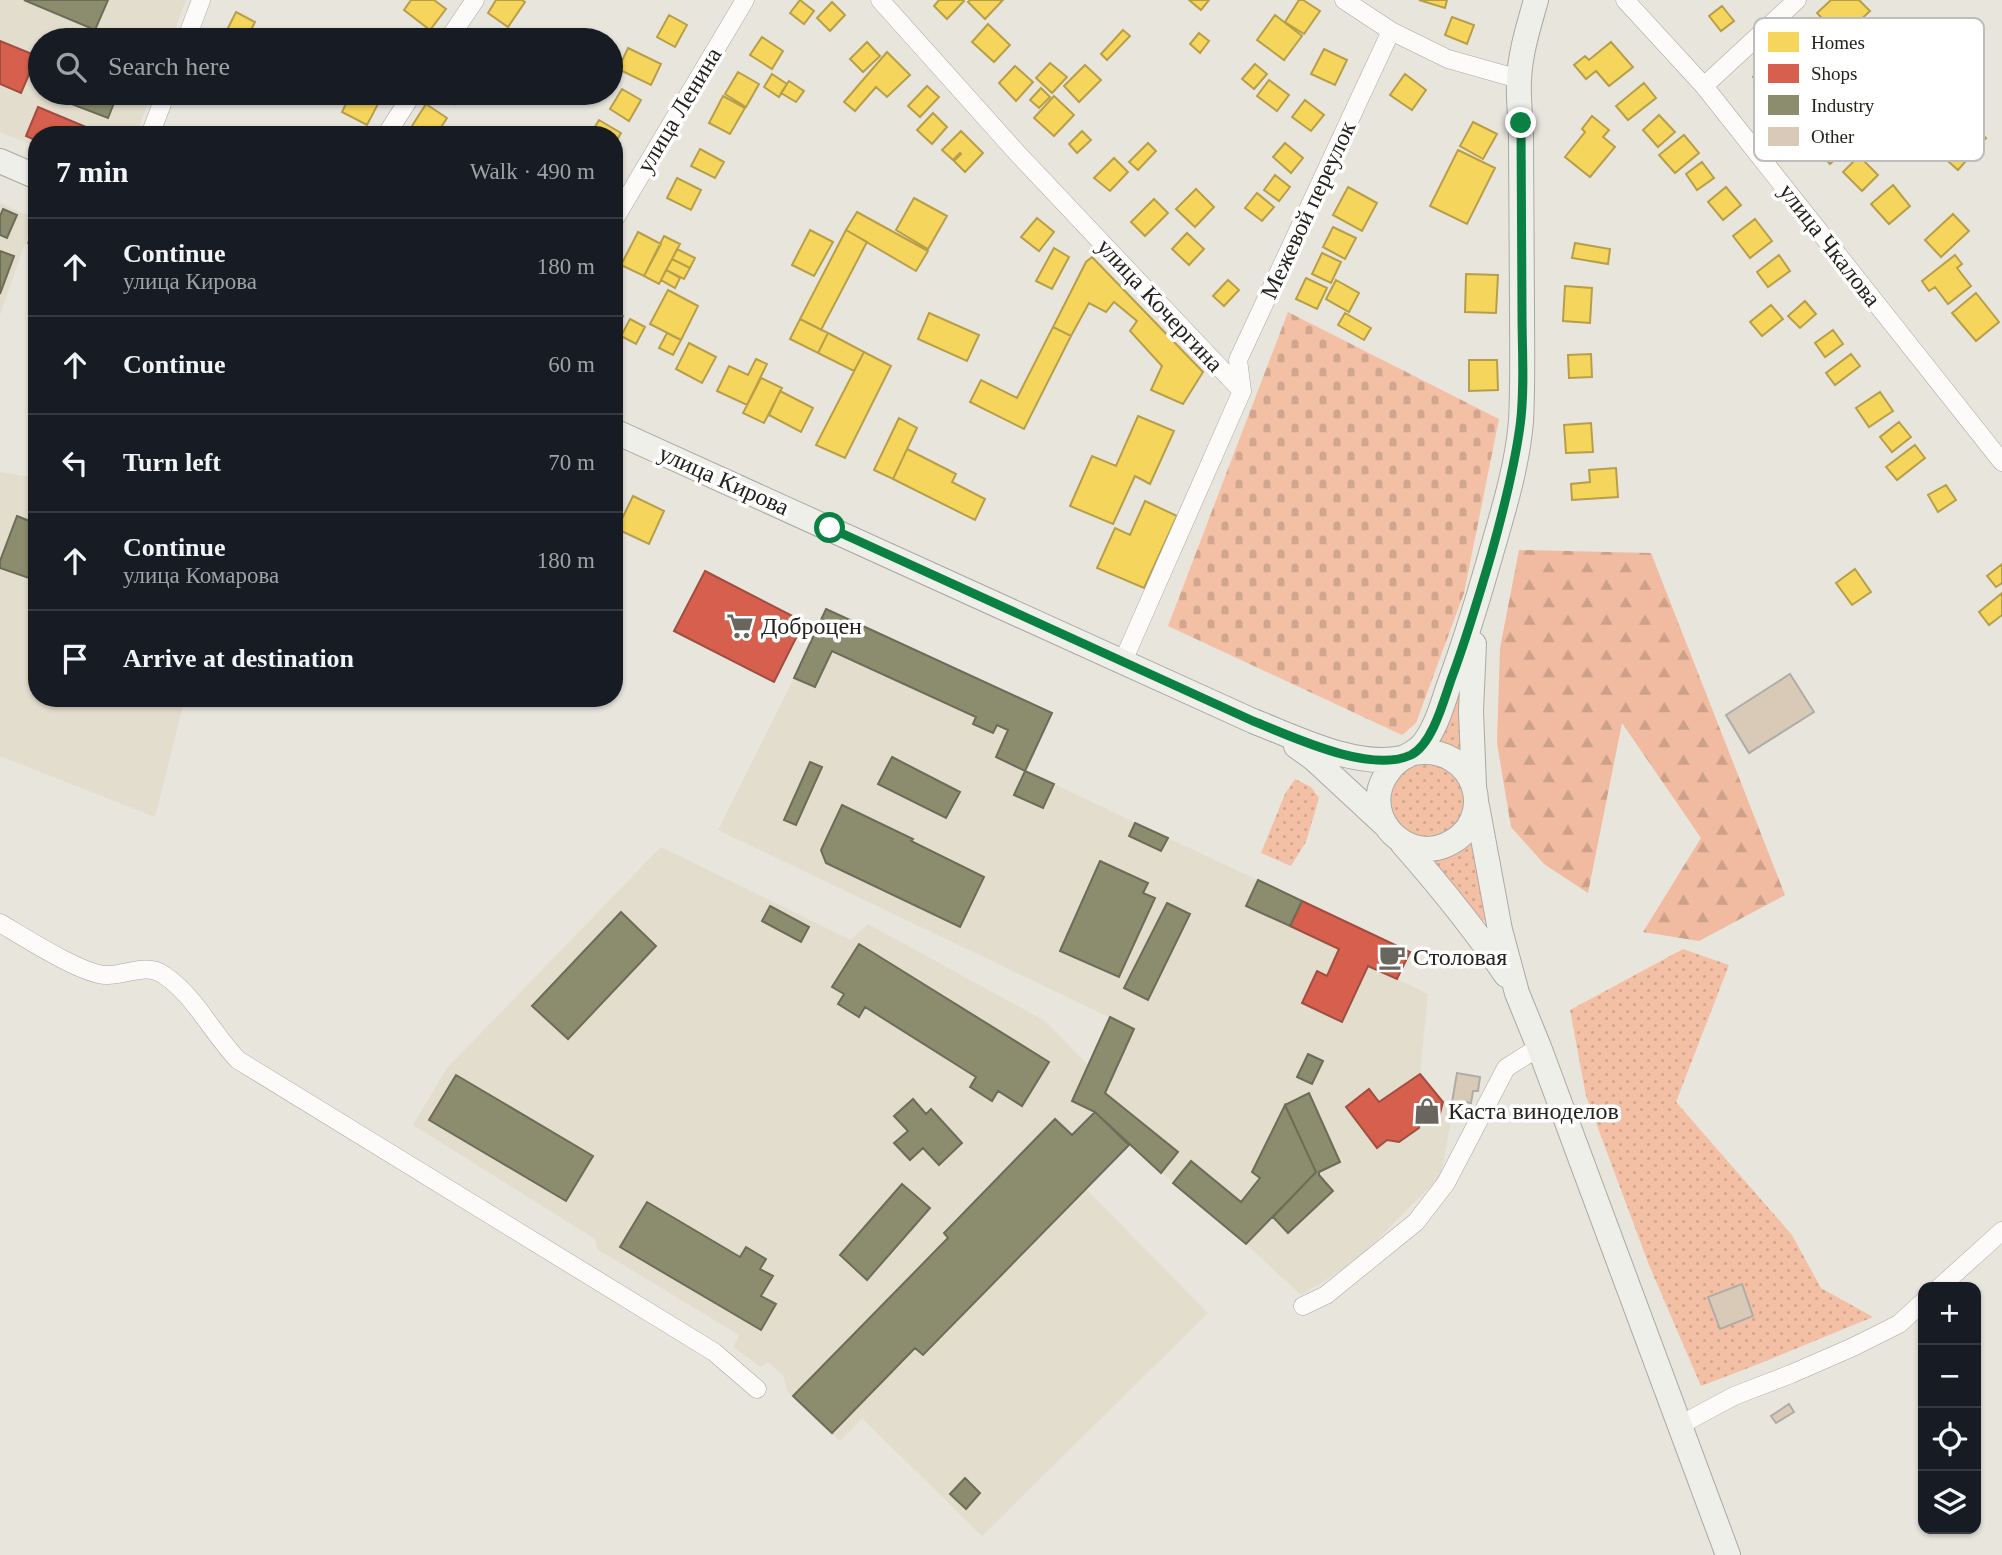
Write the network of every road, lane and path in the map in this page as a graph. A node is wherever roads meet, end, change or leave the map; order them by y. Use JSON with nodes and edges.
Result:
{"nodes":[{"id":1,"x":201,"y":0,"type":"edge"},
{"id":2,"x":475,"y":0,"type":"edge"},
{"id":3,"x":745,"y":0,"type":"edge"},
{"id":4,"x":880,"y":0,"type":"edge"},
{"id":5,"x":1344,"y":0,"type":"edge"},
{"id":6,"x":1536,"y":0,"type":"edge"},
{"id":7,"x":1625,"y":0,"type":"edge"},
{"id":8,"x":1797,"y":0,"type":"edge"},
{"id":9,"x":1778,"y":18,"type":"edge"},
{"id":10,"x":190,"y":28,"type":"edge"},
{"id":11,"x":456,"y":28,"type":"edge"},
{"id":12,"x":1391,"y":31,"type":"junction"},
{"id":13,"x":1754,"y":40,"type":"edge"},
{"id":14,"x":1519,"y":79,"type":"junction"},
{"id":15,"x":1704,"y":86,"type":"junction"},
{"id":16,"x":161,"y":105,"type":"edge"},
{"id":17,"x":405,"y":105,"type":"edge"},
{"id":18,"x":153,"y":126,"type":"edge"},
{"id":19,"x":392,"y":126,"type":"edge"},
{"id":20,"x":1754,"y":149,"type":"edge"},
{"id":21,"x":0,"y":161,"type":"edge"},
{"id":22,"x":1763,"y":161,"type":"edge"},
{"id":23,"x":28,"y":173,"type":"edge"},
{"id":24,"x":623,"y":205,"type":"edge"},
{"id":25,"x":1242,"y":391,"type":"junction"},
{"id":26,"x":623,"y":435,"type":"edge"},
{"id":27,"x":2002,"y":462,"type":"edge"},
{"id":28,"x":1482,"y":588,"type":"junction"},
{"id":29,"x":1123,"y":661,"type":"junction"},
{"id":30,"x":1253,"y":721,"type":"junction"},
{"id":31,"x":1408,"y":756,"type":"junction"},
{"id":32,"x":1475,"y":793,"type":"junction"},
{"id":33,"x":1385,"y":824,"type":"junction"},
{"id":34,"x":1402,"y":843,"type":"junction"},
{"id":35,"x":0,"y":923,"type":"edge"},
{"id":36,"x":1517,"y":993,"type":"junction"},
{"id":37,"x":1539,"y":1047,"type":"junction"},
{"id":38,"x":2002,"y":1231,"type":"edge"},
{"id":39,"x":1946,"y":1282,"type":"edge"},
{"id":40,"x":1303,"y":1306,"type":"dead end"},
{"id":41,"x":1918,"y":1307,"type":"edge"},
{"id":42,"x":757,"y":1389,"type":"dead end"},
{"id":43,"x":1681,"y":1425,"type":"junction"},
{"id":44,"x":1728,"y":1555,"type":"edge"}],
"edges":[{"from":1,"to":10,"type":"street"},
{"from":2,"to":11,"type":"street"},
{"from":3,"to":24,"type":"street","name":"улица Ленина"},
{"from":4,"to":25,"type":"street","name":"улица Кочергина"},
{"from":5,"to":12,"type":"street"},
{"from":6,"to":14,"type":"main road"},
{"from":7,"to":15,"type":"street","name":"улица Чкалова"},
{"from":8,"to":9,"type":"street"},
{"from":12,"to":14,"type":"street"},
{"from":12,"to":25,"type":"street","name":"Межевой переулок"},
{"from":13,"to":15,"type":"street"},
{"from":14,"to":28,"type":"main road"},
{"from":15,"to":20,"type":"street","name":"улица Чкалова"},
{"from":16,"to":18,"type":"street"},
{"from":17,"to":19,"type":"street"},
{"from":21,"to":23,"type":"main road"},
{"from":22,"to":27,"type":"street","name":"улица Чкалова"},
{"from":25,"to":29,"type":"street","name":"улица Кочергина"},
{"from":26,"to":29,"type":"main road","name":"улица Кирова"},
{"from":28,"to":31,"type":"main road"},
{"from":28,"to":32,"type":"main road"},
{"from":29,"to":30,"type":"main road","name":"улица Кирова"},
{"from":30,"to":31,"type":"main road"},
{"from":30,"to":33,"type":"main road"},
{"from":31,"to":32,"type":"main road"},
{"from":31,"to":33,"type":"main road"},
{"from":32,"to":34,"type":"main road"},
{"from":32,"to":36,"type":"main road"},
{"from":33,"to":34,"type":"main road"},
{"from":34,"to":36,"type":"main road"},
{"from":35,"to":42,"type":"street"},
{"from":36,"to":37,"type":"main road"},
{"from":37,"to":40,"type":"street"},
{"from":37,"to":43,"type":"main road"},
{"from":38,"to":39,"type":"street"},
{"from":41,"to":43,"type":"street"},
{"from":43,"to":44,"type":"main road"}]}
